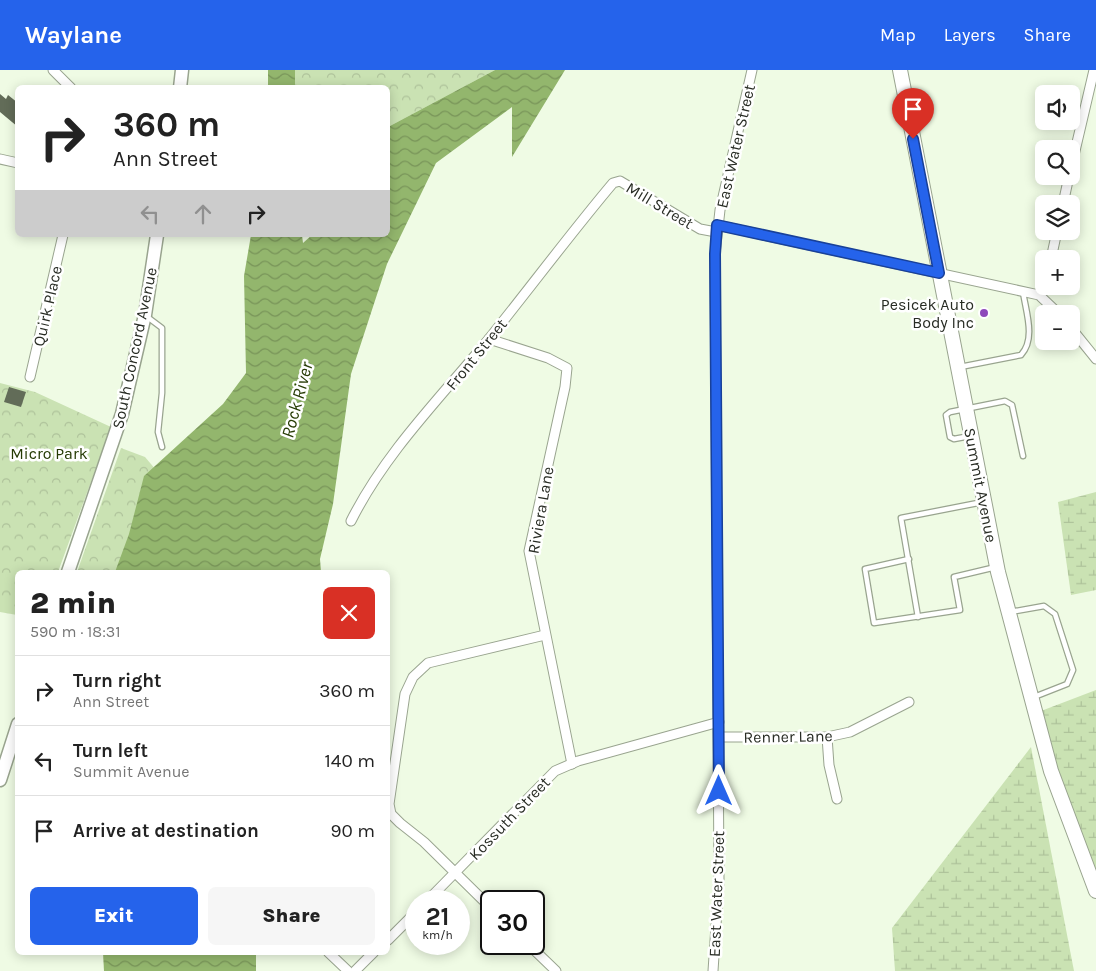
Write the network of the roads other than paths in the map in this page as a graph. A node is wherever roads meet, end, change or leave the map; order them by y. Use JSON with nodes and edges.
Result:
{"nodes":[{"id":1,"x":53,"y":70,"type":"edge"},
{"id":2,"x":182,"y":70,"type":"edge"},
{"id":3,"x":752,"y":70,"type":"edge"},
{"id":4,"x":900,"y":70,"type":"edge"},
{"id":5,"x":1094,"y":70,"type":"edge"},
{"id":6,"x":68,"y":85,"type":"edge"},
{"id":7,"x":180,"y":85,"type":"edge"},
{"id":8,"x":1078,"y":140,"type":"edge"},
{"id":9,"x":0,"y":159,"type":"edge"},
{"id":10,"x":15,"y":162,"type":"edge"},
{"id":11,"x":606,"y":191,"type":"joint"},
{"id":12,"x":717,"y":228,"type":"junction"},
{"id":13,"x":63,"y":237,"type":"edge"},
{"id":14,"x":157,"y":237,"type":"edge"},
{"id":15,"x":939,"y":273,"type":"junction"},
{"id":16,"x":1023,"y":292,"type":"junction"},
{"id":17,"x":1041,"y":296,"type":"joint"},
{"id":18,"x":1050,"y":305,"type":"edge"},
{"id":19,"x":144,"y":315,"type":"junction"},
{"id":20,"x":489,"y":339,"type":"junction"},
{"id":21,"x":1080,"y":339,"type":"edge"},
{"id":22,"x":1096,"y":359,"type":"edge"},
{"id":23,"x":958,"y":367,"type":"junction"},
{"id":24,"x":30,"y":377,"type":"dead end"},
{"id":25,"x":966,"y":408,"type":"junction"},
{"id":26,"x":971,"y":436,"type":"junction"},
{"id":27,"x":162,"y":447,"type":"dead end"},
{"id":28,"x":1023,"y":456,"type":"dead end"},
{"id":29,"x":985,"y":502,"type":"junction"},
{"id":30,"x":352,"y":521,"type":"dead end"},
{"id":31,"x":909,"y":559,"type":"junction"},
{"id":32,"x":997,"y":567,"type":"junction"},
{"id":33,"x":69,"y":570,"type":"edge"},
{"id":34,"x":1009,"y":612,"type":"junction"},
{"id":35,"x":918,"y":617,"type":"junction"},
{"id":36,"x":545,"y":635,"type":"junction"},
{"id":37,"x":1032,"y":698,"type":"junction"},
{"id":38,"x":909,"y":702,"type":"dead end"},
{"id":39,"x":719,"y":722,"type":"junction"},
{"id":40,"x":15,"y":733,"type":"edge"},
{"id":41,"x":719,"y":737,"type":"junction"},
{"id":42,"x":827,"y":737,"type":"junction"},
{"id":43,"x":572,"y":764,"type":"junction"},
{"id":44,"x":0,"y":780,"type":"edge"},
{"id":45,"x":390,"y":791,"type":"edge"},
{"id":46,"x":837,"y":799,"type":"dead end"},
{"id":47,"x":390,"y":811,"type":"edge"},
{"id":48,"x":455,"y":874,"type":"junction"},
{"id":49,"x":438,"y":890,"type":"edge"},
{"id":50,"x":1096,"y":891,"type":"edge"},
{"id":51,"x":480,"y":898,"type":"edge"},
{"id":52,"x":405,"y":923,"type":"edge"},
{"id":53,"x":390,"y":938,"type":"edge"},
{"id":54,"x":331,"y":955,"type":"edge"},
{"id":55,"x":371,"y":955,"type":"edge"},
{"id":56,"x":539,"y":955,"type":"edge"},
{"id":57,"x":348,"y":971,"type":"edge"},
{"id":58,"x":355,"y":971,"type":"edge"},
{"id":59,"x":556,"y":971,"type":"edge"},
{"id":60,"x":713,"y":971,"type":"edge"}],
"edges":[{"from":1,"to":6,"type":"street"},
{"from":2,"to":7,"type":"street"},
{"from":3,"to":12,"type":"street","name":"East Water Street"},
{"from":4,"to":15,"type":"main road","name":"Summit Avenue"},
{"from":5,"to":8,"type":"street"},
{"from":9,"to":10,"type":"street"},
{"from":11,"to":12,"type":"street","name":"Mill Street"},
{"from":11,"to":20,"type":"street","name":"Front Street"},
{"from":12,"to":15,"type":"street"},
{"from":12,"to":39,"type":"street","name":"East Water Street"},
{"from":13,"to":24,"type":"street","name":"Quirk Place"},
{"from":14,"to":19,"type":"street","name":"South Concord Avenue"},
{"from":15,"to":16,"type":"street"},
{"from":15,"to":23,"type":"main road","name":"Summit Avenue"},
{"from":16,"to":17,"type":"street"},
{"from":16,"to":23,"type":"lane"},
{"from":17,"to":18,"type":"street"},
{"from":19,"to":27,"type":"lane"},
{"from":19,"to":33,"type":"street","name":"South Concord Avenue"},
{"from":20,"to":30,"type":"street","name":"Front Street"},
{"from":20,"to":36,"type":"street","name":"Riviera Lane"},
{"from":21,"to":22,"type":"street"},
{"from":23,"to":25,"type":"main road","name":"Summit Avenue"},
{"from":25,"to":26,"type":"main road","name":"Summit Avenue"},
{"from":25,"to":26,"type":"lane"},
{"from":25,"to":28,"type":"lane"},
{"from":26,"to":29,"type":"main road","name":"Summit Avenue"},
{"from":29,"to":31,"type":"lane"},
{"from":29,"to":32,"type":"main road","name":"Summit Avenue"},
{"from":31,"to":35,"type":"lane"},
{"from":31,"to":35,"type":"lane"},
{"from":32,"to":34,"type":"main road","name":"Summit Avenue"},
{"from":32,"to":35,"type":"lane"},
{"from":34,"to":37,"type":"main road","name":"Summit Avenue"},
{"from":34,"to":37,"type":"lane"},
{"from":36,"to":43,"type":"street","name":"Riviera Lane"},
{"from":36,"to":45,"type":"street"},
{"from":37,"to":50,"type":"main road","name":"Summit Avenue"},
{"from":38,"to":42,"type":"street","name":"Renner Lane"},
{"from":39,"to":41,"type":"street","name":"East Water Street"},
{"from":39,"to":43,"type":"street","name":"Kossuth Street"},
{"from":40,"to":44,"type":"street"},
{"from":41,"to":42,"type":"street","name":"Renner Lane"},
{"from":41,"to":60,"type":"street","name":"East Water Street"},
{"from":42,"to":46,"type":"street"},
{"from":43,"to":48,"type":"street","name":"Kossuth Street"},
{"from":47,"to":48,"type":"street"},
{"from":48,"to":49,"type":"street","name":"Kossuth Street"},
{"from":48,"to":51,"type":"street"},
{"from":52,"to":53,"type":"street"},
{"from":54,"to":57,"type":"street"},
{"from":55,"to":58,"type":"street"},
{"from":56,"to":59,"type":"street"}]}
